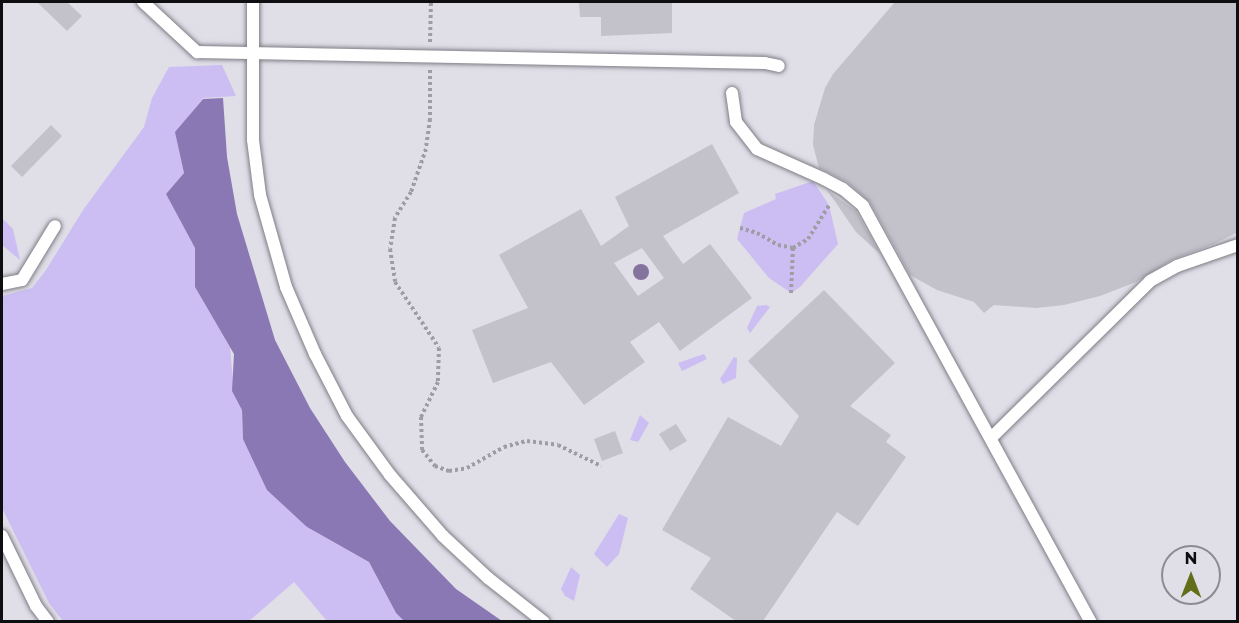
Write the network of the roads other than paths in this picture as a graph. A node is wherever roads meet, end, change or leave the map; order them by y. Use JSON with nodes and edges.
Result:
{"nodes":[{"id":1,"x":143,"y":2,"type":"edge"},
{"id":2,"x":253,"y":2,"type":"edge"},
{"id":3,"x":253,"y":53,"type":"junction"},
{"id":4,"x":779,"y":66,"type":"dead end"},
{"id":5,"x":732,"y":93,"type":"dead end"},
{"id":6,"x":55,"y":226,"type":"dead end"},
{"id":7,"x":1238,"y":245,"type":"edge"},
{"id":8,"x":2,"y":284,"type":"edge"},
{"id":9,"x":991,"y":438,"type":"junction"},
{"id":10,"x":2,"y":536,"type":"edge"},
{"id":11,"x":48,"y":621,"type":"edge"},
{"id":12,"x":544,"y":621,"type":"edge"},
{"id":13,"x":1091,"y":621,"type":"edge"}],
"edges":[{"from":1,"to":3,"type":"lane"},
{"from":2,"to":3,"type":"lane"},
{"from":3,"to":4,"type":"lane"},
{"from":3,"to":12,"type":"lane"},
{"from":5,"to":9,"type":"lane"},
{"from":6,"to":8,"type":"lane"},
{"from":7,"to":9,"type":"lane"},
{"from":9,"to":13,"type":"lane"},
{"from":10,"to":11,"type":"lane"}]}
